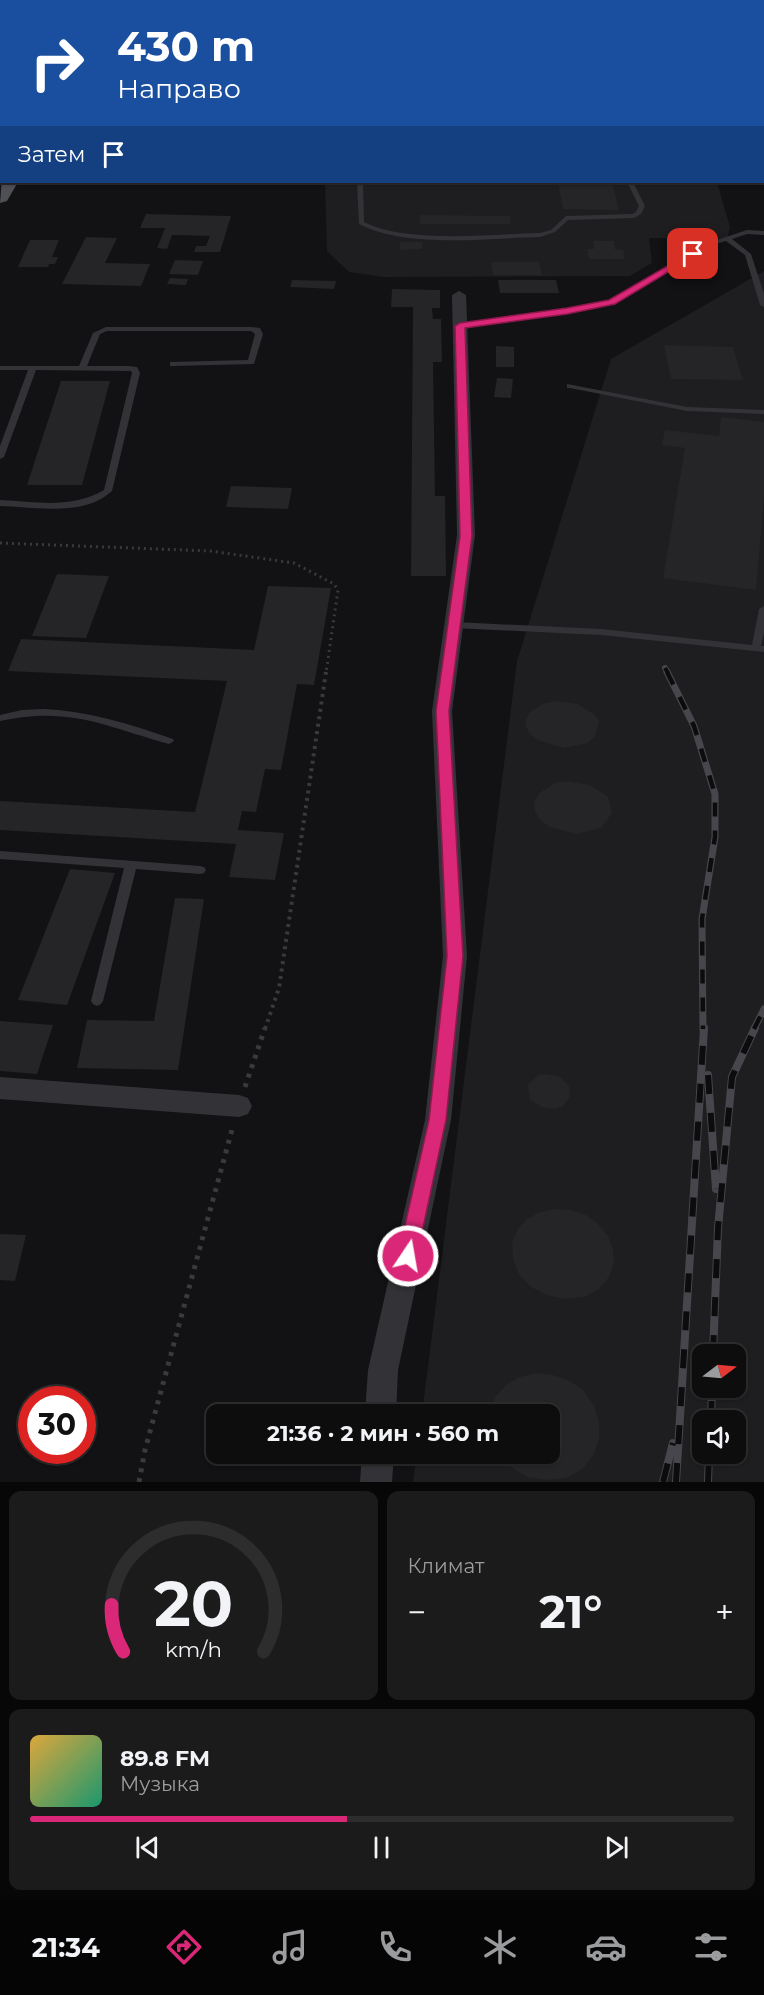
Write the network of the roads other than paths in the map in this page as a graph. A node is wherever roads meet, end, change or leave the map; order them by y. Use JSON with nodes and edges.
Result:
{"nodes":[{"id":1,"x":7,"y":183,"type":"edge"},
{"id":2,"x":360,"y":183,"type":"edge"},
{"id":3,"x":630,"y":183,"type":"edge"},
{"id":4,"x":0,"y":197,"type":"edge"},
{"id":5,"x":764,"y":232,"type":"edge"},
{"id":6,"x":727,"y":239,"type":"junction"},
{"id":7,"x":459,"y":295,"type":"dead end"},
{"id":8,"x":764,"y":305,"type":"edge"},
{"id":9,"x":460,"y":326,"type":"junction"},
{"id":10,"x":173,"y":364,"type":"dead end"},
{"id":11,"x":0,"y":368,"type":"edge"},
{"id":12,"x":33,"y":368,"type":"junction"},
{"id":13,"x":82,"y":368,"type":"junction"},
{"id":14,"x":570,"y":386,"type":"dead end"},
{"id":15,"x":764,"y":412,"type":"edge"},
{"id":16,"x":0,"y":457,"type":"edge"},
{"id":17,"x":0,"y":503,"type":"edge"},
{"id":18,"x":764,"y":609,"type":"edge"},
{"id":19,"x":454,"y":625,"type":"junction"},
{"id":20,"x":760,"y":648,"type":"edge"},
{"id":21,"x":0,"y":718,"type":"edge"},
{"id":22,"x":168,"y":741,"type":"dead end"},
{"id":23,"x":0,"y":855,"type":"edge"},
{"id":24,"x":130,"y":865,"type":"junction"},
{"id":25,"x":200,"y":870,"type":"dead end"},
{"id":26,"x":98,"y":1001,"type":"dead end"},
{"id":27,"x":0,"y":1088,"type":"edge"},
{"id":28,"x":239,"y":1106,"type":"road end"},
{"id":29,"x":381,"y":1404,"type":"edge"},
{"id":30,"x":377,"y":1464,"type":"edge"},
{"id":31,"x":376,"y":1482,"type":"edge"}],
"edges":[{"from":1,"to":4,"type":"main road"},
{"from":2,"to":3,"type":"lane"},
{"from":5,"to":6,"type":"lane"},
{"from":6,"to":8,"type":"lane"},
{"from":6,"to":9,"type":"lane"},
{"from":7,"to":9,"type":"street"},
{"from":9,"to":19,"type":"street"},
{"from":10,"to":13,"type":"lane"},
{"from":11,"to":12,"type":"lane"},
{"from":12,"to":13,"type":"lane"},
{"from":12,"to":16,"type":"lane"},
{"from":13,"to":17,"type":"lane"},
{"from":14,"to":15,"type":"lane"},
{"from":18,"to":20,"type":"lane"},
{"from":19,"to":20,"type":"lane"},
{"from":19,"to":29,"type":"street"},
{"from":21,"to":22,"type":"lane"},
{"from":23,"to":24,"type":"lane"},
{"from":24,"to":25,"type":"lane"},
{"from":24,"to":26,"type":"lane"},
{"from":27,"to":28,"type":"street"},
{"from":30,"to":31,"type":"street"}]}
